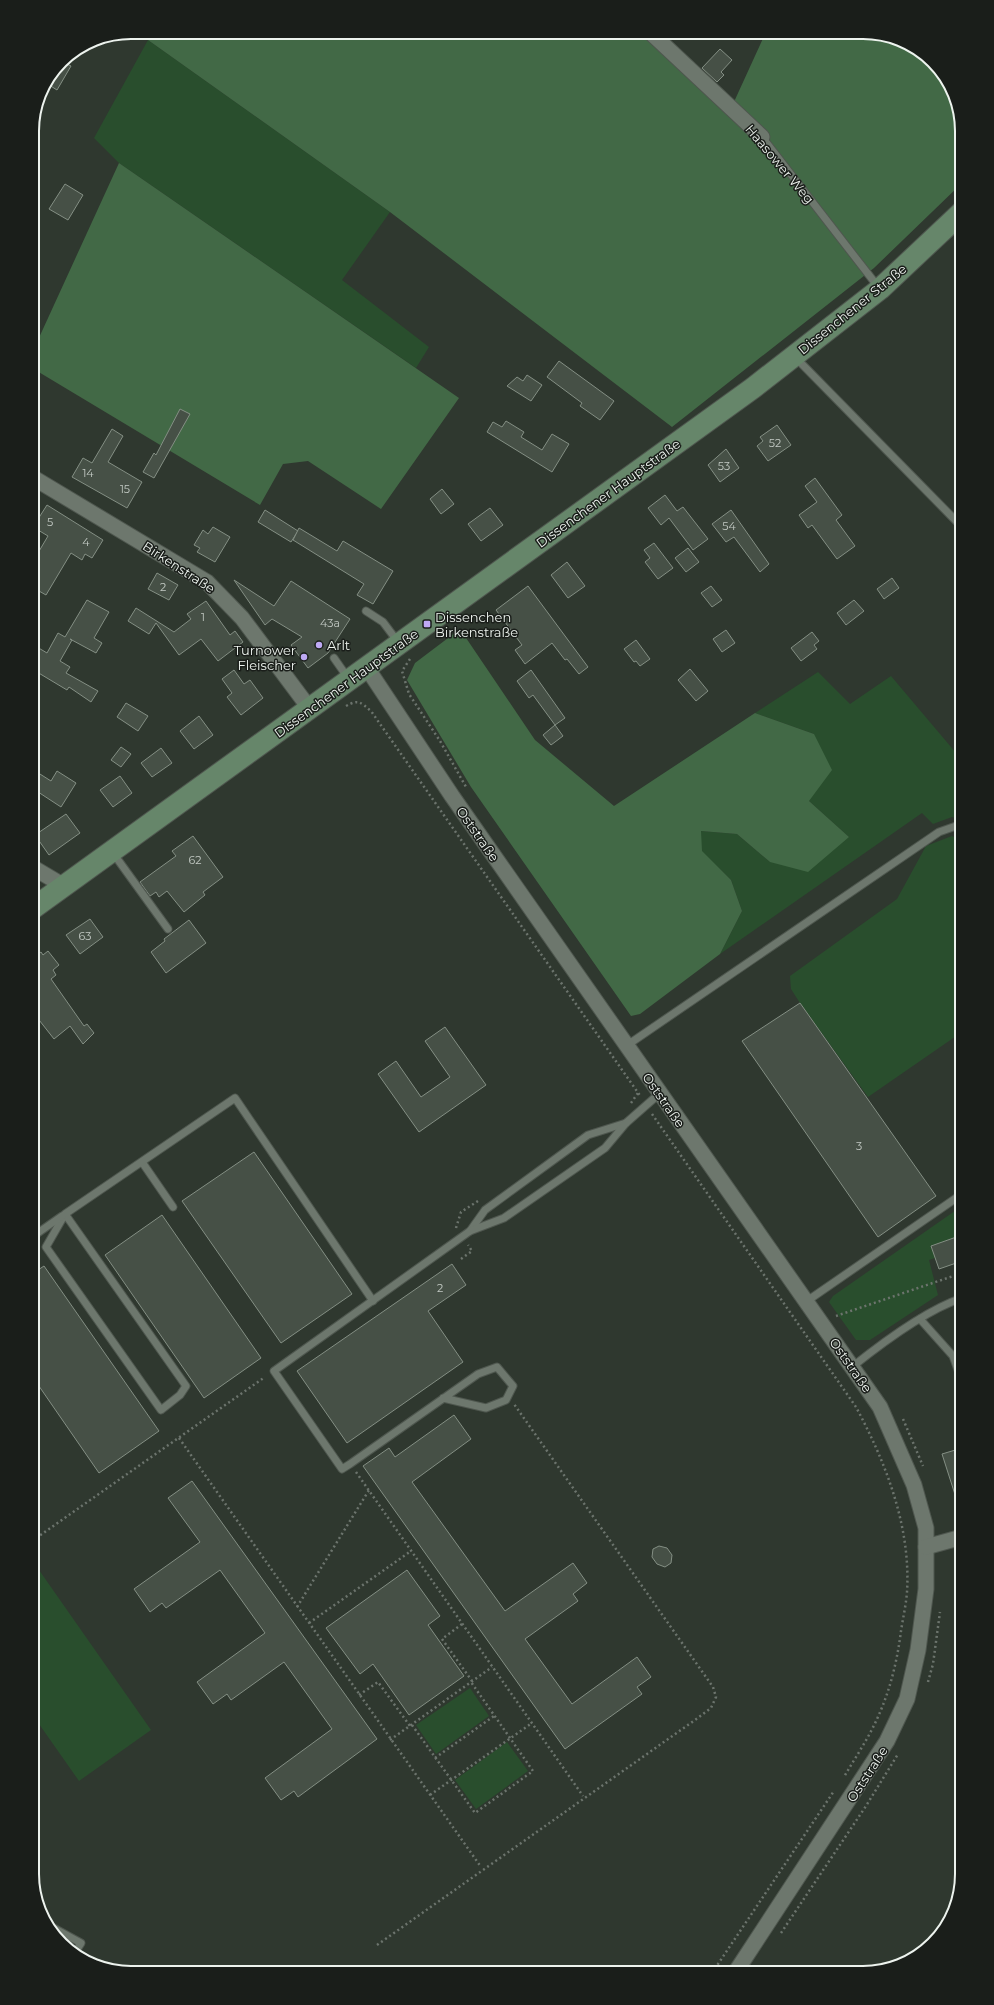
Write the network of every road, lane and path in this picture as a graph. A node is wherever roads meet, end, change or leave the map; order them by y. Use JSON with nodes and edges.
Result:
{"nodes":[{"id":1,"x":657,"y":39,"type":"edge"},
{"id":2,"x":762,"y":137,"type":"joint"},
{"id":3,"x":955,"y":219,"type":"edge"},
{"id":4,"x":880,"y":290,"type":"junction"},
{"id":5,"x":794,"y":356,"type":"junction"},
{"id":6,"x":39,"y":481,"type":"edge"},
{"id":7,"x":955,"y":519,"type":"edge"},
{"id":8,"x":366,"y":611,"type":"dead end"},
{"id":9,"x":399,"y":644,"type":"junction"},
{"id":10,"x":334,"y":658,"type":"dead end"},
{"id":11,"x":367,"y":668,"type":"junction"},
{"id":12,"x":402,"y":671,"type":"dead end"},
{"id":13,"x":350,"y":680,"type":"junction"},
{"id":14,"x":360,"y":701,"type":"dead end"},
{"id":15,"x":310,"y":709,"type":"junction"},
{"id":16,"x":467,"y":789,"type":"dead end"},
{"id":17,"x":955,"y":826,"type":"edge"},
{"id":18,"x":112,"y":851,"type":"junction"},
{"id":19,"x":39,"y":870,"type":"edge"},
{"id":20,"x":64,"y":886,"type":"junction"},
{"id":21,"x":39,"y":904,"type":"edge"},
{"id":22,"x":168,"y":929,"type":"dead end"},
{"id":23,"x":626,"y":1046,"type":"junction"},
{"id":24,"x":659,"y":1094,"type":"junction"},
{"id":25,"x":646,"y":1105,"type":"junction"},
{"id":26,"x":626,"y":1123,"type":"junction"},
{"id":27,"x":142,"y":1162,"type":"junction"},
{"id":28,"x":955,"y":1199,"type":"edge"},
{"id":29,"x":173,"y":1207,"type":"dead end"},
{"id":30,"x":65,"y":1214,"type":"junction"},
{"id":31,"x":470,"y":1231,"type":"junction"},
{"id":32,"x":39,"y":1232,"type":"edge"},
{"id":33,"x":955,"y":1275,"type":"edge"},
{"id":34,"x":813,"y":1297,"type":"junction"},
{"id":35,"x":955,"y":1300,"type":"edge"},
{"id":36,"x":373,"y":1301,"type":"junction"},
{"id":37,"x":836,"y":1316,"type":"junction"},
{"id":38,"x":920,"y":1320,"type":"junction"},
{"id":39,"x":840,"y":1322,"type":"dead end"},
{"id":40,"x":955,"y":1362,"type":"edge"},
{"id":41,"x":852,"y":1367,"type":"junction"},
{"id":42,"x":274,"y":1371,"type":"junction"},
{"id":43,"x":508,"y":1396,"type":"junction"},
{"id":44,"x":443,"y":1398,"type":"junction"},
{"id":45,"x":900,"y":1413,"type":"dead end"},
{"id":46,"x":179,"y":1438,"type":"junction"},
{"id":47,"x":350,"y":1464,"type":"junction"},
{"id":48,"x":924,"y":1468,"type":"dead end"},
{"id":49,"x":369,"y":1490,"type":"junction"},
{"id":50,"x":39,"y":1535,"type":"edge"},
{"id":51,"x":955,"y":1539,"type":"edge"},
{"id":52,"x":926,"y":1547,"type":"junction"},
{"id":53,"x":411,"y":1551,"type":"junction"},
{"id":54,"x":298,"y":1607,"type":"junction"},
{"id":55,"x":940,"y":1607,"type":"dead end"},
{"id":56,"x":309,"y":1623,"type":"junction"},
{"id":57,"x":462,"y":1624,"type":"junction"},
{"id":58,"x":492,"y":1667,"type":"junction"},
{"id":59,"x":472,"y":1682,"type":"junction"},
{"id":60,"x":927,"y":1685,"type":"dead end"},
{"id":61,"x":359,"y":1695,"type":"junction"},
{"id":62,"x":494,"y":1716,"type":"junction"},
{"id":63,"x":532,"y":1723,"type":"junction"},
{"id":64,"x":411,"y":1725,"type":"junction"},
{"id":65,"x":510,"y":1739,"type":"junction"},
{"id":66,"x":390,"y":1740,"type":"junction"},
{"id":67,"x":899,"y":1751,"type":"dead end"},
{"id":68,"x":435,"y":1758,"type":"junction"},
{"id":69,"x":842,"y":1779,"type":"dead end"},
{"id":70,"x":451,"y":1780,"type":"junction"},
{"id":71,"x":838,"y":1786,"type":"dead end"},
{"id":72,"x":430,"y":1795,"type":"junction"},
{"id":73,"x":583,"y":1796,"type":"dead end"},
{"id":74,"x":481,"y":1867,"type":"dead end"},
{"id":75,"x":59,"y":1931,"type":"edge"},
{"id":76,"x":780,"y":1934,"type":"dead end"},
{"id":77,"x":377,"y":1945,"type":"dead end"},
{"id":78,"x":77,"y":1949,"type":"edge"},
{"id":79,"x":717,"y":1966,"type":"edge"},
{"id":80,"x":740,"y":1966,"type":"edge"}],
"edges":[{"from":1,"to":2,"type":"street","name":"Haasower Weg"},
{"from":2,"to":4,"type":"lane","name":"Haasower Weg"},
{"from":3,"to":4,"type":"main road","name":"Dissenchener Straße"},
{"from":4,"to":5,"type":"main road","name":"Dissenchener Straße"},
{"from":5,"to":7,"type":"lane"},
{"from":5,"to":9,"type":"main road","name":"Dissenchener Hauptstraße"},
{"from":6,"to":15,"type":"street","name":"Birkenstraße"},
{"from":8,"to":9,"type":"lane"},
{"from":9,"to":11,"type":"main road","name":"Dissenchener Hauptstraße"},
{"from":10,"to":13,"type":"lane"},
{"from":11,"to":13,"type":"main road","name":"Dissenchener Hauptstraße"},
{"from":11,"to":23,"type":"street","name":"Oststraße"},
{"from":12,"to":16,"type":"path"},
{"from":13,"to":15,"type":"main road","name":"Dissenchener Hauptstraße"},
{"from":14,"to":25,"type":"path"},
{"from":15,"to":18,"type":"main road","name":"Dissenchener Hauptstraße"},
{"from":17,"to":23,"type":"lane"},
{"from":18,"to":20,"type":"main road","name":"Dissenchener Hauptstraße"},
{"from":18,"to":22,"type":"lane"},
{"from":19,"to":20,"type":"street"},
{"from":20,"to":21,"type":"main road","name":"Dissenchener Hauptstraße"},
{"from":23,"to":24,"type":"street","name":"Oststraße"},
{"from":24,"to":25,"type":"lane"},
{"from":24,"to":34,"type":"street","name":"Oststraße"},
{"from":25,"to":26,"type":"lane"},
{"from":25,"to":69,"type":"path"},
{"from":26,"to":31,"type":"lane"},
{"from":26,"to":31,"type":"lane"},
{"from":27,"to":29,"type":"lane"},
{"from":27,"to":30,"type":"lane"},
{"from":27,"to":36,"type":"lane"},
{"from":28,"to":34,"type":"lane"},
{"from":30,"to":30,"type":"lane"},
{"from":30,"to":32,"type":"lane"},
{"from":31,"to":36,"type":"lane"},
{"from":33,"to":37,"type":"path"},
{"from":34,"to":37,"type":"path"},
{"from":34,"to":41,"type":"street","name":"Oststraße"},
{"from":35,"to":38,"type":"lane"},
{"from":36,"to":42,"type":"lane"},
{"from":37,"to":39,"type":"path"},
{"from":38,"to":40,"type":"lane"},
{"from":38,"to":41,"type":"lane"},
{"from":41,"to":52,"type":"street","name":"Oststraße"},
{"from":42,"to":46,"type":"path"},
{"from":42,"to":47,"type":"lane"},
{"from":43,"to":44,"type":"lane"},
{"from":43,"to":44,"type":"lane"},
{"from":43,"to":77,"type":"path"},
{"from":44,"to":47,"type":"lane"},
{"from":45,"to":48,"type":"path"},
{"from":46,"to":50,"type":"path"},
{"from":46,"to":54,"type":"path"},
{"from":47,"to":49,"type":"path"},
{"from":49,"to":53,"type":"path"},
{"from":49,"to":54,"type":"path"},
{"from":51,"to":52,"type":"street"},
{"from":52,"to":80,"type":"street","name":"Oststraße"},
{"from":53,"to":56,"type":"path"},
{"from":53,"to":57,"type":"path"},
{"from":54,"to":56,"type":"path"},
{"from":55,"to":60,"type":"path"},
{"from":56,"to":61,"type":"path"},
{"from":57,"to":58,"type":"path"},
{"from":57,"to":59,"type":"path"},
{"from":58,"to":59,"type":"path"},
{"from":58,"to":63,"type":"path"},
{"from":59,"to":62,"type":"path"},
{"from":59,"to":64,"type":"path"},
{"from":61,"to":64,"type":"path"},
{"from":61,"to":66,"type":"path"},
{"from":62,"to":65,"type":"path"},
{"from":62,"to":68,"type":"path"},
{"from":63,"to":65,"type":"path"},
{"from":63,"to":73,"type":"path"},
{"from":64,"to":66,"type":"path"},
{"from":64,"to":68,"type":"path"},
{"from":65,"to":70,"type":"path"},
{"from":65,"to":70,"type":"path"},
{"from":66,"to":72,"type":"path"},
{"from":67,"to":76,"type":"path"},
{"from":68,"to":70,"type":"path"},
{"from":70,"to":72,"type":"path"},
{"from":71,"to":79,"type":"path"},
{"from":72,"to":74,"type":"path"},
{"from":75,"to":78,"type":"lane"}]}
